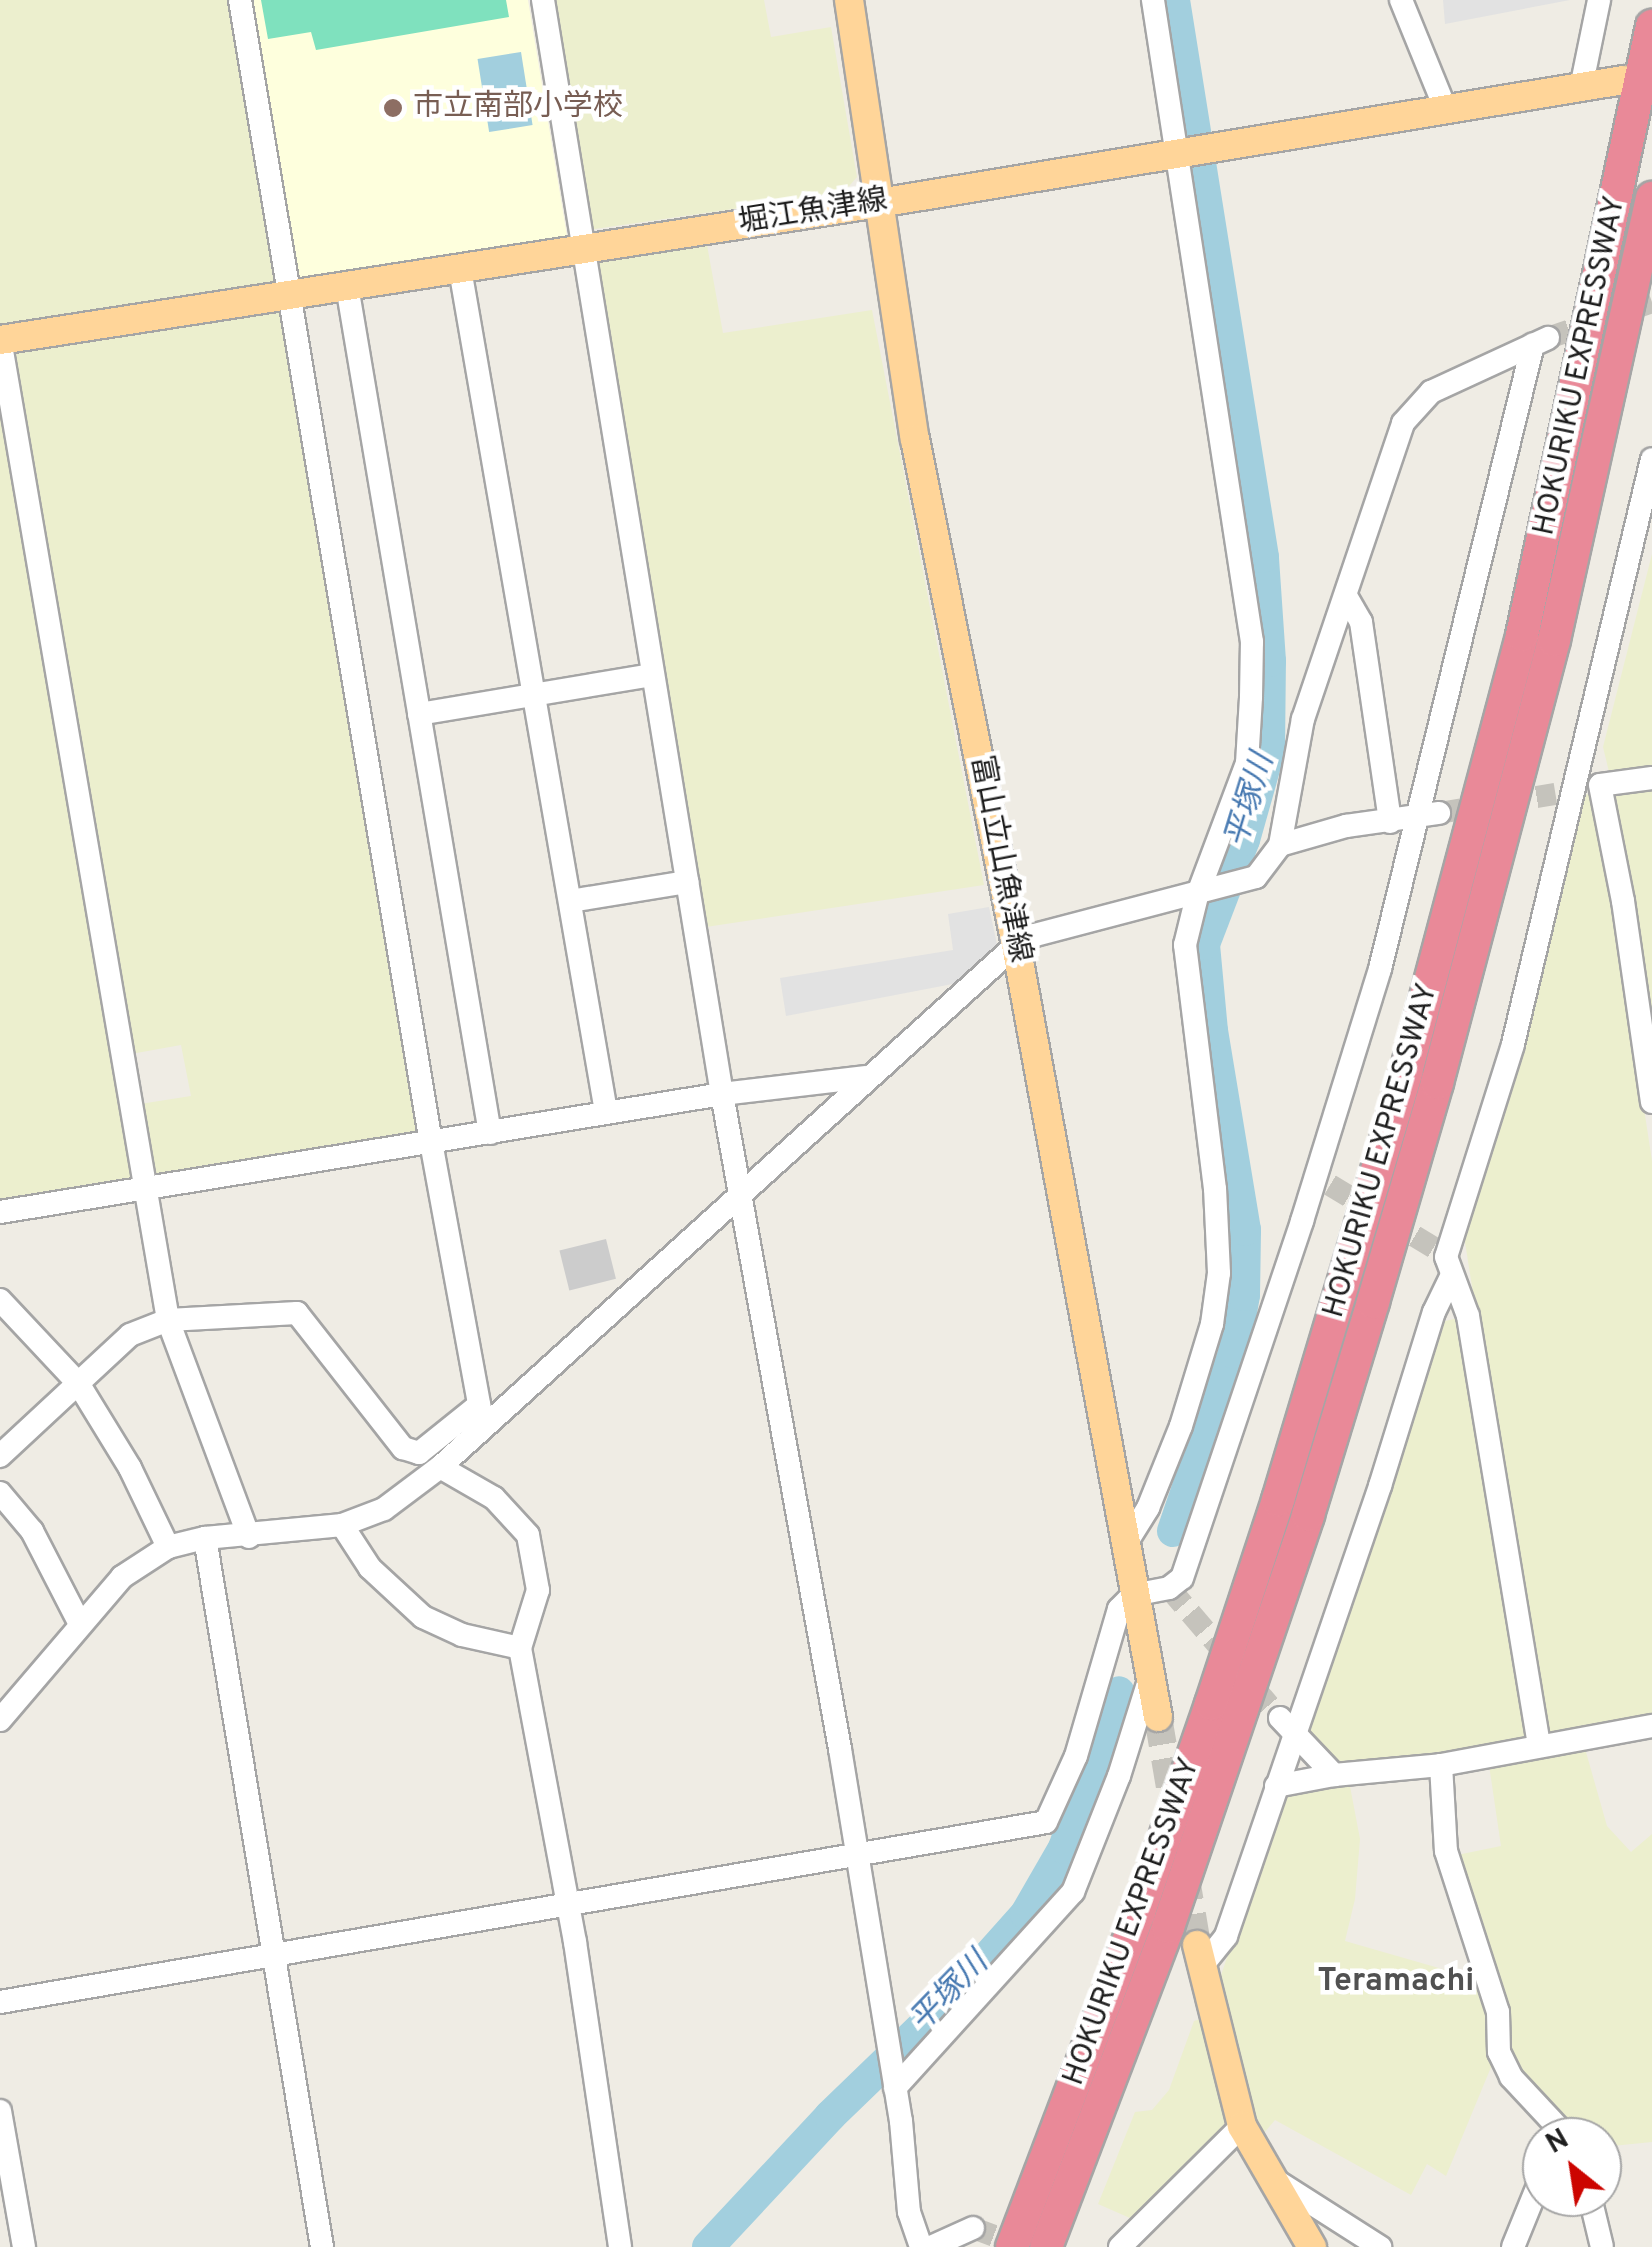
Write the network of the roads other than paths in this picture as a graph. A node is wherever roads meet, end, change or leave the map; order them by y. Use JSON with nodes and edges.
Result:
{"nodes":[{"id":1,"x":240,"y":0,"type":"edge"},
{"id":2,"x":543,"y":0,"type":"edge"},
{"id":3,"x":849,"y":0,"type":"edge"},
{"id":4,"x":1153,"y":0,"type":"edge"},
{"id":5,"x":1401,"y":0,"type":"edge"},
{"id":6,"x":1598,"y":0,"type":"edge"},
{"id":7,"x":1652,"y":26,"type":"edge"},
{"id":8,"x":1624,"y":80,"type":"dead end"},
{"id":9,"x":1582,"y":88,"type":"junction"},
{"id":10,"x":1446,"y":110,"type":"junction"},
{"id":11,"x":1176,"y":151,"type":"junction"},
{"id":12,"x":1652,"y":198,"type":"edge"},
{"id":13,"x":879,"y":203,"type":"junction"},
{"id":14,"x":581,"y":251,"type":"junction"},
{"id":15,"x":460,"y":268,"type":"junction"},
{"id":16,"x":347,"y":286,"type":"junction"},
{"id":17,"x":288,"y":294,"type":"junction"},
{"id":18,"x":0,"y":339,"type":"edge"},
{"id":19,"x":1652,"y":459,"type":"edge"},
{"id":20,"x":1346,"y":596,"type":"junction"},
{"id":21,"x":653,"y":675,"type":"junction"},
{"id":22,"x":534,"y":695,"type":"junction"},
{"id":23,"x":419,"y":714,"type":"junction"},
{"id":24,"x":1652,"y":778,"type":"edge"},
{"id":25,"x":1600,"y":786,"type":"junction"},
{"id":26,"x":1566,"y":791,"type":"junction"},
{"id":27,"x":1428,"y":816,"type":"junction"},
{"id":28,"x":1390,"y":822,"type":"junction"},
{"id":29,"x":1280,"y":846,"type":"junction"},
{"id":30,"x":687,"y":882,"type":"junction"},
{"id":31,"x":1197,"y":896,"type":"junction"},
{"id":32,"x":570,"y":901,"type":"junction"},
{"id":33,"x":1016,"y":945,"type":"junction"},
{"id":34,"x":866,"y":1077,"type":"junction"},
{"id":35,"x":722,"y":1094,"type":"junction"},
{"id":36,"x":1652,"y":1102,"type":"edge"},
{"id":37,"x":606,"y":1112,"type":"junction"},
{"id":38,"x":490,"y":1133,"type":"junction"},
{"id":39,"x":430,"y":1142,"type":"junction"},
{"id":40,"x":743,"y":1190,"type":"junction"},
{"id":41,"x":146,"y":1191,"type":"junction"},
{"id":42,"x":0,"y":1212,"type":"edge"},
{"id":43,"x":1445,"y":1260,"type":"junction"},
{"id":44,"x":0,"y":1300,"type":"edge"},
{"id":45,"x":168,"y":1320,"type":"junction"},
{"id":46,"x":78,"y":1383,"type":"junction"},
{"id":47,"x":481,"y":1415,"type":"junction"},
{"id":48,"x":0,"y":1456,"type":"edge"},
{"id":49,"x":440,"y":1467,"type":"junction"},
{"id":50,"x":0,"y":1493,"type":"edge"},
{"id":51,"x":342,"y":1525,"type":"junction"},
{"id":52,"x":249,"y":1536,"type":"junction"},
{"id":53,"x":205,"y":1538,"type":"junction"},
{"id":54,"x":1126,"y":1545,"type":"junction"},
{"id":55,"x":168,"y":1547,"type":"junction"},
{"id":56,"x":1133,"y":1595,"type":"junction"},
{"id":57,"x":79,"y":1622,"type":"junction"},
{"id":58,"x":520,"y":1648,"type":"junction"},
{"id":59,"x":1150,"y":1678,"type":"junction"},
{"id":60,"x":1158,"y":1717,"type":"tunnel mouth"},
{"id":61,"x":0,"y":1720,"type":"edge"},
{"id":62,"x":1288,"y":1724,"type":"junction"},
{"id":63,"x":1652,"y":1726,"type":"edge"},
{"id":64,"x":1538,"y":1745,"type":"junction"},
{"id":65,"x":1441,"y":1765,"type":"junction"},
{"id":66,"x":1334,"y":1775,"type":"junction"},
{"id":67,"x":1276,"y":1786,"type":"junction"},
{"id":68,"x":855,"y":1852,"type":"junction"},
{"id":69,"x":568,"y":1902,"type":"junction"},
{"id":70,"x":275,"y":1951,"type":"junction"},
{"id":71,"x":1199,"y":1956,"type":"joint"},
{"id":72,"x":0,"y":2002,"type":"edge"},
{"id":73,"x":895,"y":2088,"type":"junction"},
{"id":74,"x":0,"y":2111,"type":"edge"},
{"id":75,"x":1549,"y":2117,"type":"edge"},
{"id":76,"x":1242,"y":2126,"type":"junction"},
{"id":77,"x":1272,"y":2178,"type":"junction"},
{"id":78,"x":1525,"y":2217,"type":"edge"},
{"id":79,"x":1595,"y":2217,"type":"edge"},
{"id":80,"x":973,"y":2228,"type":"tunnel mouth"},
{"id":81,"x":24,"y":2247,"type":"edge"},
{"id":82,"x":322,"y":2247,"type":"edge"},
{"id":83,"x":620,"y":2247,"type":"edge"},
{"id":84,"x":922,"y":2247,"type":"edge"},
{"id":85,"x":931,"y":2247,"type":"edge"},
{"id":86,"x":1012,"y":2247,"type":"edge"},
{"id":87,"x":1046,"y":2247,"type":"edge"},
{"id":88,"x":1120,"y":2247,"type":"edge"},
{"id":89,"x":1312,"y":2247,"type":"edge"},
{"id":90,"x":1380,"y":2247,"type":"edge"},
{"id":91,"x":1513,"y":2247,"type":"edge"},
{"id":92,"x":1602,"y":2247,"type":"edge"}],
"edges":[{"from":1,"to":17,"type":"street"},
{"from":2,"to":14,"type":"street"},
{"from":3,"to":13,"type":"main road","name":"富山立山魚津線"},
{"from":4,"to":11,"type":"street"},
{"from":5,"to":10,"type":"street"},
{"from":6,"to":9,"type":"street"},
{"from":7,"to":86,"type":"highway","name":"HOKURIKU EXPRESSWAY"},
{"from":8,"to":9,"type":"main road","name":"堀江魚津線"},
{"from":9,"to":10,"type":"main road","name":"堀江魚津線"},
{"from":10,"to":11,"type":"main road","name":"堀江魚津線"},
{"from":11,"to":13,"type":"main road","name":"堀江魚津線"},
{"from":11,"to":31,"type":"street"},
{"from":12,"to":87,"type":"highway","name":"HOKURIKU EXPRESSWAY"},
{"from":13,"to":14,"type":"main road","name":"堀江魚津線"},
{"from":13,"to":33,"type":"main road","name":"富山立山魚津線"},
{"from":14,"to":15,"type":"main road","name":"堀江魚津線"},
{"from":14,"to":21,"type":"street"},
{"from":15,"to":16,"type":"main road","name":"堀江魚津線"},
{"from":15,"to":22,"type":"street"},
{"from":16,"to":17,"type":"main road","name":"堀江魚津線"},
{"from":16,"to":23,"type":"street"},
{"from":17,"to":18,"type":"main road","name":"堀江魚津線"},
{"from":17,"to":39,"type":"street"},
{"from":18,"to":41,"type":"street"},
{"from":19,"to":26,"type":"street"},
{"from":20,"to":27,"type":"street"},
{"from":20,"to":28,"type":"street"},
{"from":20,"to":29,"type":"street"},
{"from":21,"to":22,"type":"street"},
{"from":21,"to":30,"type":"street"},
{"from":22,"to":23,"type":"street"},
{"from":22,"to":32,"type":"street"},
{"from":23,"to":38,"type":"street"},
{"from":24,"to":25,"type":"street"},
{"from":25,"to":26,"type":"street"},
{"from":25,"to":36,"type":"street"},
{"from":26,"to":43,"type":"street"},
{"from":27,"to":28,"type":"street"},
{"from":27,"to":56,"type":"street"},
{"from":28,"to":29,"type":"street"},
{"from":29,"to":31,"type":"street"},
{"from":30,"to":32,"type":"street"},
{"from":30,"to":35,"type":"street"},
{"from":31,"to":33,"type":"street"},
{"from":31,"to":54,"type":"street"},
{"from":32,"to":37,"type":"street"},
{"from":33,"to":34,"type":"street"},
{"from":33,"to":54,"type":"main road","name":"富山立山魚津線"},
{"from":34,"to":35,"type":"street"},
{"from":34,"to":40,"type":"street"},
{"from":35,"to":37,"type":"street"},
{"from":35,"to":40,"type":"street"},
{"from":37,"to":38,"type":"street"},
{"from":38,"to":39,"type":"street"},
{"from":39,"to":41,"type":"street"},
{"from":39,"to":47,"type":"street"},
{"from":40,"to":47,"type":"street"},
{"from":40,"to":68,"type":"street"},
{"from":41,"to":42,"type":"street"},
{"from":41,"to":45,"type":"street"},
{"from":43,"to":62,"type":"street"},
{"from":43,"to":64,"type":"street"},
{"from":44,"to":46,"type":"street"},
{"from":45,"to":46,"type":"street"},
{"from":45,"to":47,"type":"street"},
{"from":45,"to":52,"type":"street"},
{"from":46,"to":48,"type":"street"},
{"from":46,"to":55,"type":"street"},
{"from":47,"to":49,"type":"street"},
{"from":49,"to":51,"type":"street"},
{"from":49,"to":58,"type":"street"},
{"from":50,"to":57,"type":"street"},
{"from":51,"to":52,"type":"street"},
{"from":51,"to":58,"type":"street"},
{"from":52,"to":53,"type":"street"},
{"from":53,"to":55,"type":"street"},
{"from":53,"to":70,"type":"street"},
{"from":54,"to":56,"type":"main road","name":"富山立山魚津線"},
{"from":55,"to":57,"type":"street"},
{"from":56,"to":59,"type":"main road","name":"富山立山魚津線"},
{"from":56,"to":68,"type":"street"},
{"from":57,"to":61,"type":"street"},
{"from":58,"to":69,"type":"street"},
{"from":59,"to":60,"type":"main road","name":"富山立山魚津線"},
{"from":59,"to":73,"type":"street"},
{"from":62,"to":66,"type":"street"},
{"from":62,"to":67,"type":"street"},
{"from":63,"to":64,"type":"street"},
{"from":64,"to":65,"type":"street"},
{"from":65,"to":66,"type":"street"},
{"from":65,"to":75,"type":"street"},
{"from":66,"to":67,"type":"street"},
{"from":67,"to":71,"type":"street"},
{"from":68,"to":69,"type":"street"},
{"from":68,"to":73,"type":"street"},
{"from":69,"to":70,"type":"street"},
{"from":69,"to":83,"type":"street"},
{"from":70,"to":72,"type":"street"},
{"from":70,"to":82,"type":"street"},
{"from":71,"to":76,"type":"main road"},
{"from":73,"to":84,"type":"street"},
{"from":74,"to":81,"type":"street"},
{"from":76,"to":77,"type":"main road"},
{"from":76,"to":88,"type":"street"},
{"from":77,"to":89,"type":"main road"},
{"from":77,"to":90,"type":"street"},
{"from":78,"to":91,"type":"street"},
{"from":79,"to":92,"type":"street"},
{"from":80,"to":85,"type":"street"}]}
